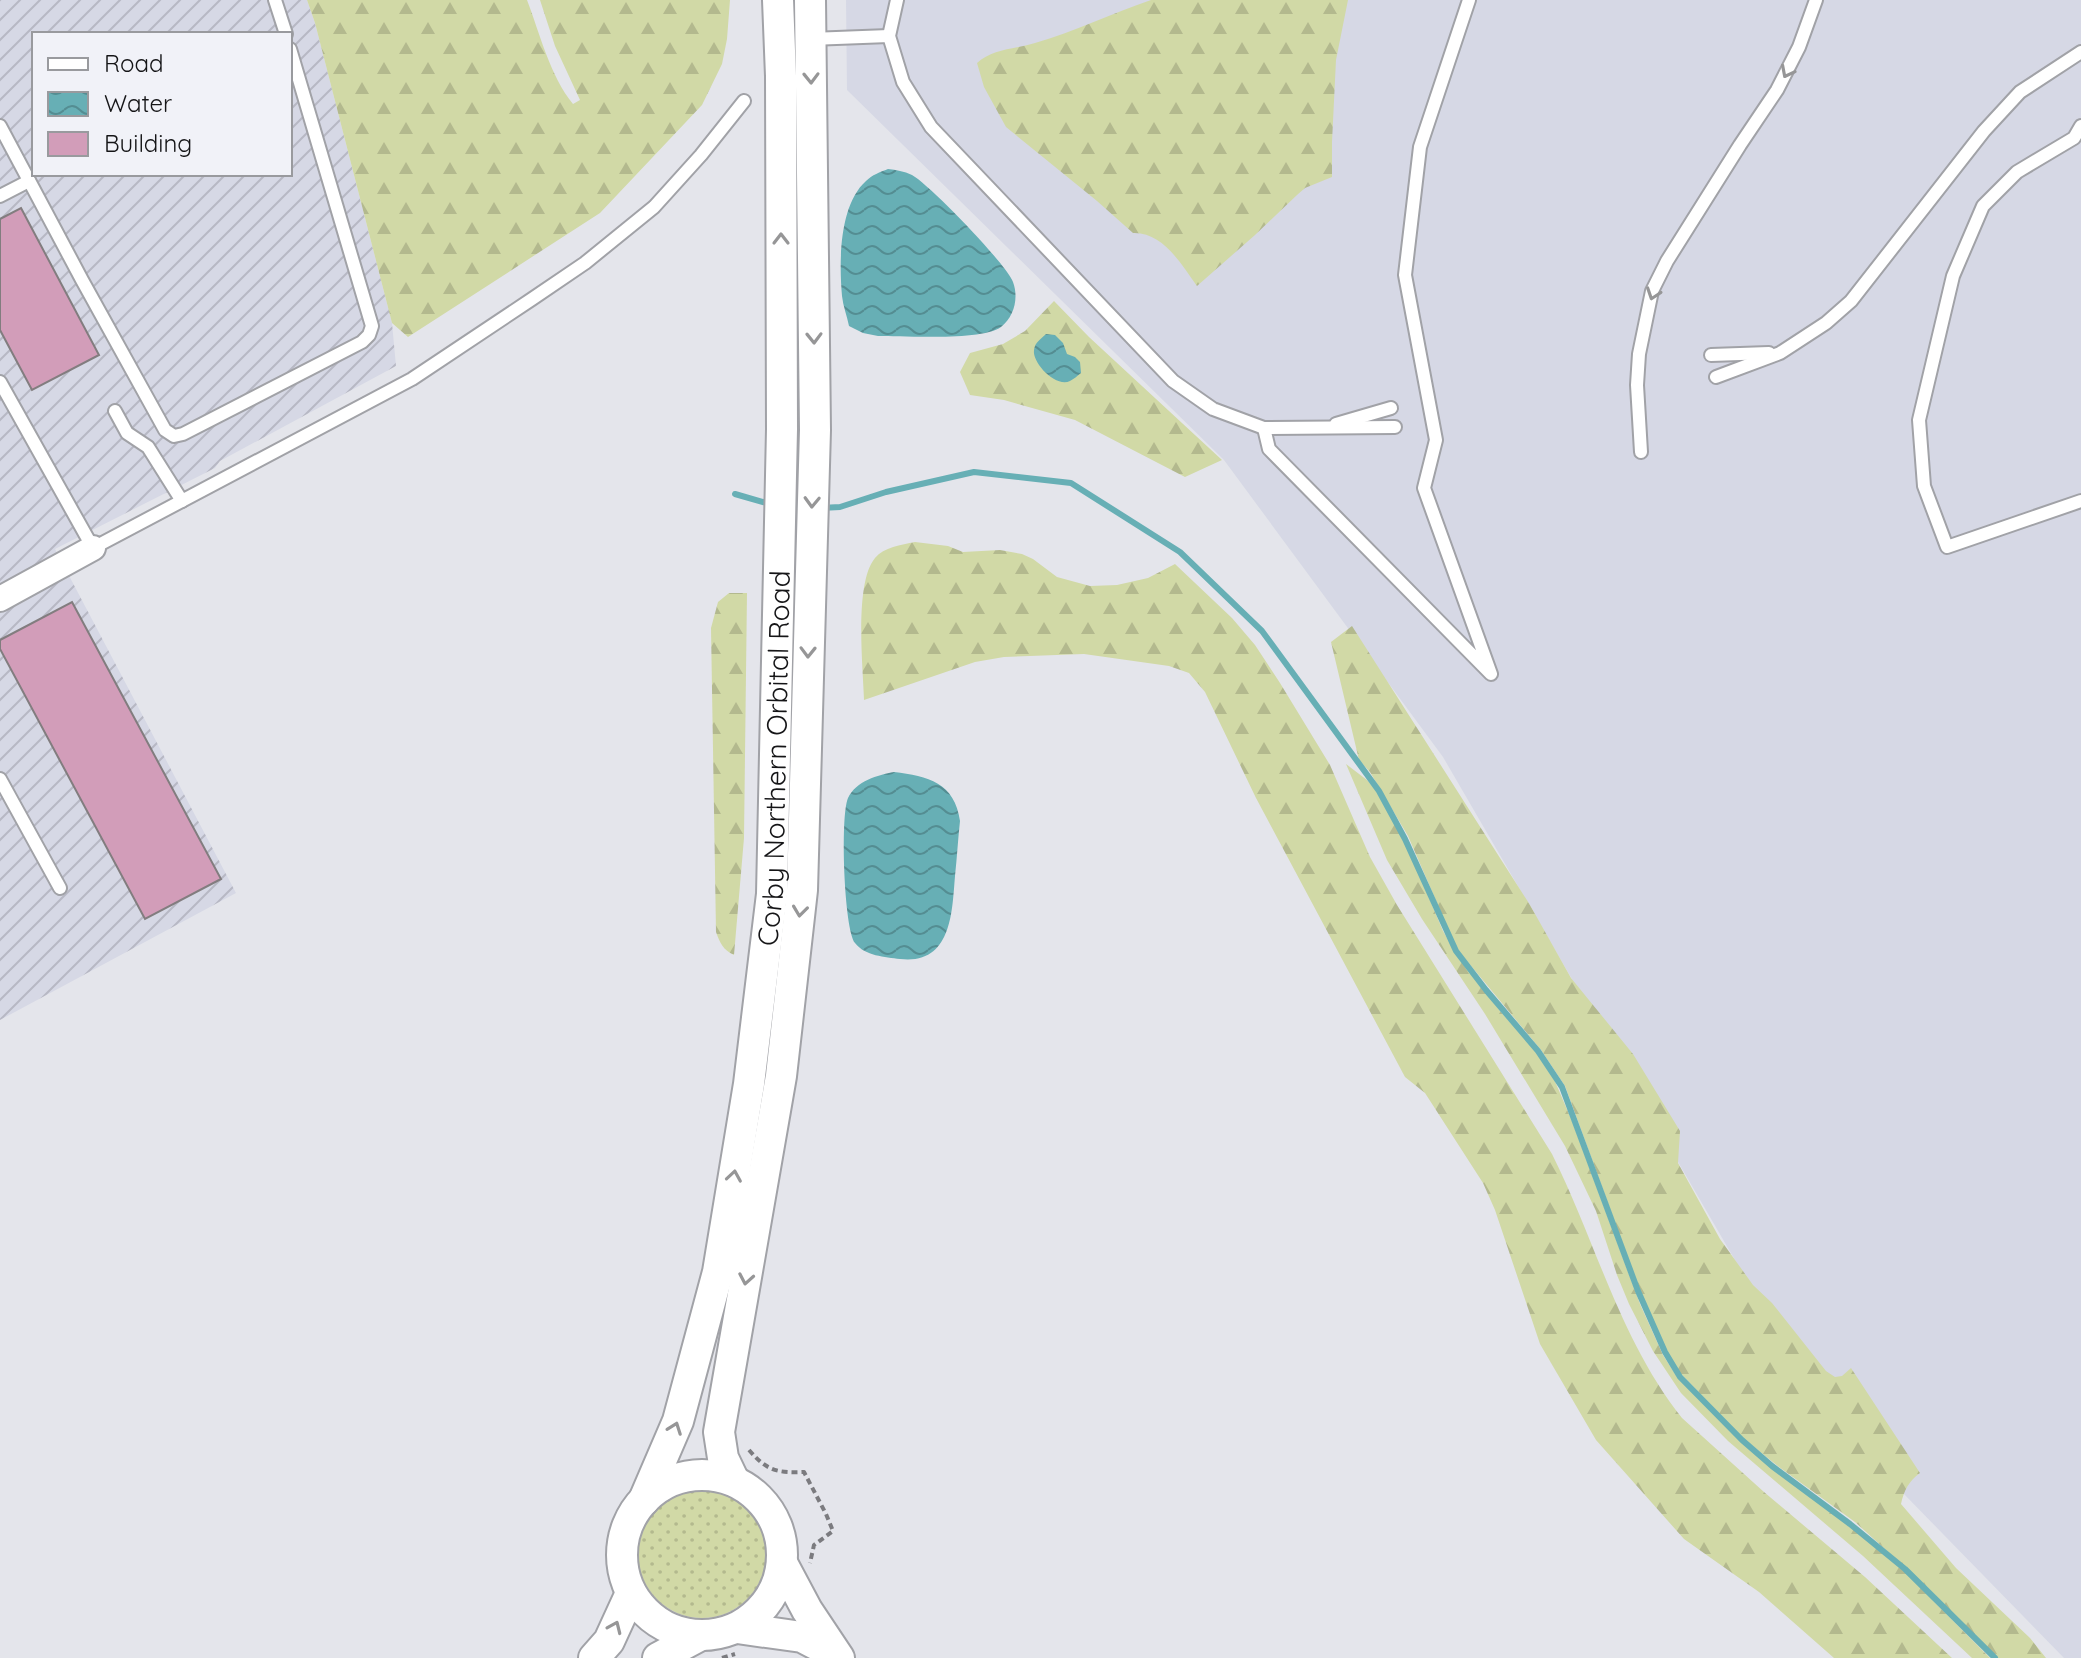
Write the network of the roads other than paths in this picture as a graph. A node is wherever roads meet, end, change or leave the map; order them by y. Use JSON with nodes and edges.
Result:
{"nodes":[{"id":1,"x":275,"y":0,"type":"edge"},
{"id":2,"x":778,"y":0,"type":"edge"},
{"id":3,"x":810,"y":0,"type":"edge"},
{"id":4,"x":897,"y":0,"type":"edge"},
{"id":5,"x":1469,"y":0,"type":"edge"},
{"id":6,"x":1816,"y":0,"type":"edge"},
{"id":7,"x":285,"y":32,"type":"edge"},
{"id":8,"x":889,"y":36,"type":"junction"},
{"id":9,"x":810,"y":39,"type":"junction"},
{"id":10,"x":2081,"y":52,"type":"edge"},
{"id":11,"x":292,"y":56,"type":"edge"},
{"id":12,"x":744,"y":101,"type":"dead end"},
{"id":13,"x":0,"y":126,"type":"edge"},
{"id":14,"x":2081,"y":126,"type":"edge"},
{"id":15,"x":29,"y":181,"type":"junction"},
{"id":16,"x":0,"y":196,"type":"edge"},
{"id":17,"x":1780,"y":353,"type":"junction"},
{"id":18,"x":1711,"y":355,"type":"dead end"},
{"id":19,"x":1716,"y":377,"type":"dead end"},
{"id":20,"x":0,"y":382,"type":"edge"},
{"id":21,"x":1391,"y":408,"type":"dead end"},
{"id":22,"x":115,"y":411,"type":"dead end"},
{"id":23,"x":1395,"y":427,"type":"dead end"},
{"id":24,"x":1264,"y":428,"type":"junction"},
{"id":25,"x":1321,"y":428,"type":"junction"},
{"id":26,"x":1641,"y":452,"type":"dead end"},
{"id":27,"x":182,"y":501,"type":"junction"},
{"id":28,"x":2081,"y":501,"type":"edge"},
{"id":29,"x":93,"y":548,"type":"junction"},
{"id":30,"x":0,"y":599,"type":"edge"},
{"id":31,"x":0,"y":779,"type":"edge"},
{"id":32,"x":60,"y":888,"type":"dead end"},
{"id":33,"x":734,"y":1481,"type":"junction"},
{"id":34,"x":644,"y":1500,"type":"junction"},
{"id":35,"x":782,"y":1563,"type":"junction"},
{"id":36,"x":631,"y":1593,"type":"junction"},
{"id":37,"x":737,"y":1628,"type":"junction"},
{"id":38,"x":699,"y":1636,"type":"junction"},
{"id":39,"x":838,"y":1656,"type":"edge"},
{"id":40,"x":594,"y":1658,"type":"edge"},
{"id":41,"x":658,"y":1658,"type":"edge"}],
"edges":[{"from":1,"to":7,"type":"lane"},
{"from":34,"to":2,"type":"street","name":"Corby Northern Orbital Road","one_way":true},
{"from":3,"to":9,"type":"street","name":"Corby Northern Orbital Road"},
{"from":4,"to":8,"type":"lane"},
{"from":5,"to":24,"type":"lane"},
{"from":6,"to":26,"type":"lane","one_way":true},
{"from":8,"to":9,"type":"lane"},
{"from":8,"to":24,"type":"lane"},
{"from":9,"to":33,"type":"street","name":"Corby Northern Orbital Road","one_way":true},
{"from":10,"to":17,"type":"lane"},
{"from":11,"to":15,"type":"lane"},
{"from":12,"to":27,"type":"lane"},
{"from":13,"to":15,"type":"lane"},
{"from":14,"to":28,"type":"lane"},
{"from":15,"to":16,"type":"lane"},
{"from":17,"to":18,"type":"lane"},
{"from":17,"to":19,"type":"lane"},
{"from":20,"to":29,"type":"lane"},
{"from":21,"to":25,"type":"lane"},
{"from":22,"to":27,"type":"lane"},
{"from":23,"to":25,"type":"lane"},
{"from":24,"to":25,"type":"lane"},
{"from":27,"to":29,"type":"lane"},
{"from":29,"to":30,"type":"street"},
{"from":31,"to":32,"type":"lane"},
{"from":33,"to":34,"type":"street"},
{"from":33,"to":35,"type":"street"},
{"from":34,"to":36,"type":"street"},
{"from":35,"to":37,"type":"street"},
{"from":35,"to":39,"type":"street"},
{"from":36,"to":38,"type":"street"},
{"from":40,"to":36,"type":"street","one_way":true},
{"from":37,"to":38,"type":"street"},
{"from":37,"to":39,"type":"street"},
{"from":38,"to":41,"type":"street"}]}
